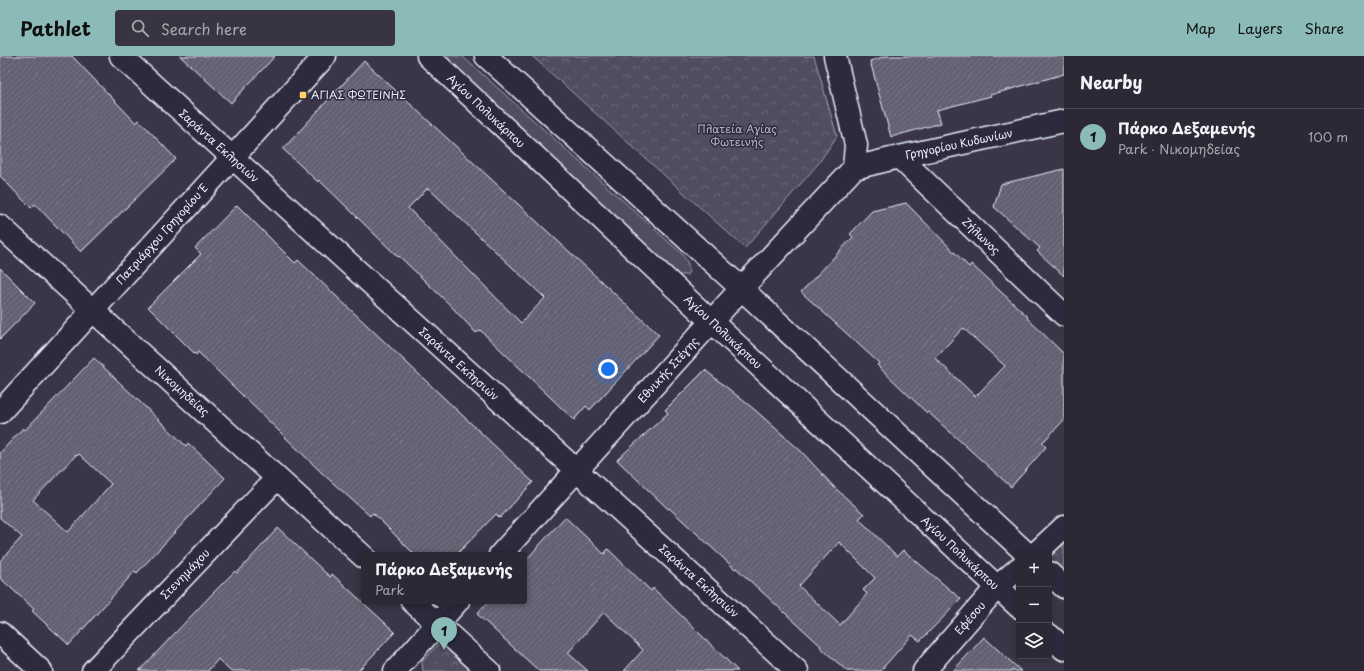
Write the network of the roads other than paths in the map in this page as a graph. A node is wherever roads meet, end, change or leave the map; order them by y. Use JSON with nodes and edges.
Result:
{"nodes":[{"id":1,"x":121,"y":56,"type":"edge"},
{"id":2,"x":325,"y":56,"type":"edge"},
{"id":3,"x":428,"y":56,"type":"edge"},
{"id":4,"x":486,"y":56,"type":"edge"},
{"id":5,"x":835,"y":56,"type":"edge"},
{"id":6,"x":1064,"y":121,"type":"edge"},
{"id":7,"x":232,"y":157,"type":"junction"},
{"id":8,"x":899,"y":157,"type":"junction"},
{"id":9,"x":854,"y":168,"type":"junction"},
{"id":10,"x":0,"y":226,"type":"edge"},
{"id":11,"x":741,"y":289,"type":"junction"},
{"id":12,"x":93,"y":310,"type":"junction"},
{"id":13,"x":1064,"y":315,"type":"edge"},
{"id":14,"x":711,"y":322,"type":"junction"},
{"id":15,"x":0,"y":412,"type":"edge"},
{"id":16,"x":577,"y":470,"type":"junction"},
{"id":17,"x":277,"y":478,"type":"junction"},
{"id":18,"x":1063,"y":530,"type":"edge"},
{"id":19,"x":1024,"y":551,"type":"edge"},
{"id":20,"x":1038,"y":551,"type":"edge"},
{"id":21,"x":503,"y":552,"type":"edge"},
{"id":22,"x":361,"y":554,"type":"edge"},
{"id":23,"x":1016,"y":570,"type":"edge"},
{"id":24,"x":1052,"y":577,"type":"edge"},
{"id":25,"x":997,"y":586,"type":"junction"},
{"id":26,"x":1064,"y":587,"type":"edge"},
{"id":27,"x":415,"y":604,"type":"edge"},
{"id":28,"x":455,"y":604,"type":"edge"},
{"id":29,"x":1016,"y":604,"type":"edge"},
{"id":30,"x":437,"y":624,"type":"junction"},
{"id":31,"x":0,"y":633,"type":"edge"},
{"id":32,"x":1052,"y":638,"type":"edge"},
{"id":33,"x":1064,"y":649,"type":"edge"},
{"id":34,"x":41,"y":671,"type":"edge"},
{"id":35,"x":92,"y":671,"type":"edge"},
{"id":36,"x":395,"y":671,"type":"edge"},
{"id":37,"x":489,"y":671,"type":"edge"},
{"id":38,"x":797,"y":671,"type":"edge"},
{"id":39,"x":924,"y":671,"type":"edge"}],
"edges":[{"from":1,"to":7,"type":"street","name":"Σαράντα Εκλησιών"},
{"from":2,"to":7,"type":"street","name":"Πατριάρχου Γρηγορίου Ε΄"},
{"from":3,"to":14,"type":"street","name":"Αγίου Πολυκάρπου"},
{"from":4,"to":11,"type":"street"},
{"from":5,"to":9,"type":"street"},
{"from":6,"to":8,"type":"street","name":"Γρηγορίου Κυδωνίων"},
{"from":7,"to":12,"type":"street","name":"Πατριάρχου Γρηγορίου Ε΄"},
{"from":7,"to":16,"type":"street","name":"Σαράντα Εκλησιών"},
{"from":8,"to":9,"type":"street","name":"Γρηγορίου Κυδωνίων"},
{"from":8,"to":13,"type":"street","name":"Ζήλωνος"},
{"from":9,"to":11,"type":"street","name":"Εθνικής Στέγης"},
{"from":10,"to":12,"type":"street","name":"Νικομηδείας"},
{"from":11,"to":14,"type":"street","name":"Εθνικής Στέγης"},
{"from":11,"to":19,"type":"street"},
{"from":12,"to":15,"type":"street","name":"Πατριάρχου Γρηγορίου Ε΄"},
{"from":12,"to":17,"type":"street","name":"Νικομηδείας"},
{"from":14,"to":16,"type":"street","name":"Εθνικής Στέγης"},
{"from":14,"to":25,"type":"street","name":"Αγίου Πολυκάρπου"},
{"from":16,"to":21,"type":"street","name":"Εθνικής Στέγης"},
{"from":16,"to":38,"type":"street","name":"Σαράντα Εκλησιών"},
{"from":17,"to":22,"type":"street","name":"Νικομηδείας"},
{"from":17,"to":35,"type":"street","name":"Στενημάχου"},
{"from":18,"to":20,"type":"street"},
{"from":23,"to":25,"type":"street","name":"Εφέσου"},
{"from":24,"to":26,"type":"street"},
{"from":25,"to":29,"type":"street","name":"Αγίου Πολυκάρπου"},
{"from":25,"to":39,"type":"street","name":"Εφέσου"},
{"from":27,"to":30,"type":"street"},
{"from":28,"to":30,"type":"street"},
{"from":30,"to":36,"type":"street"},
{"from":30,"to":37,"type":"street"},
{"from":31,"to":34,"type":"street"},
{"from":32,"to":33,"type":"street"}]}
